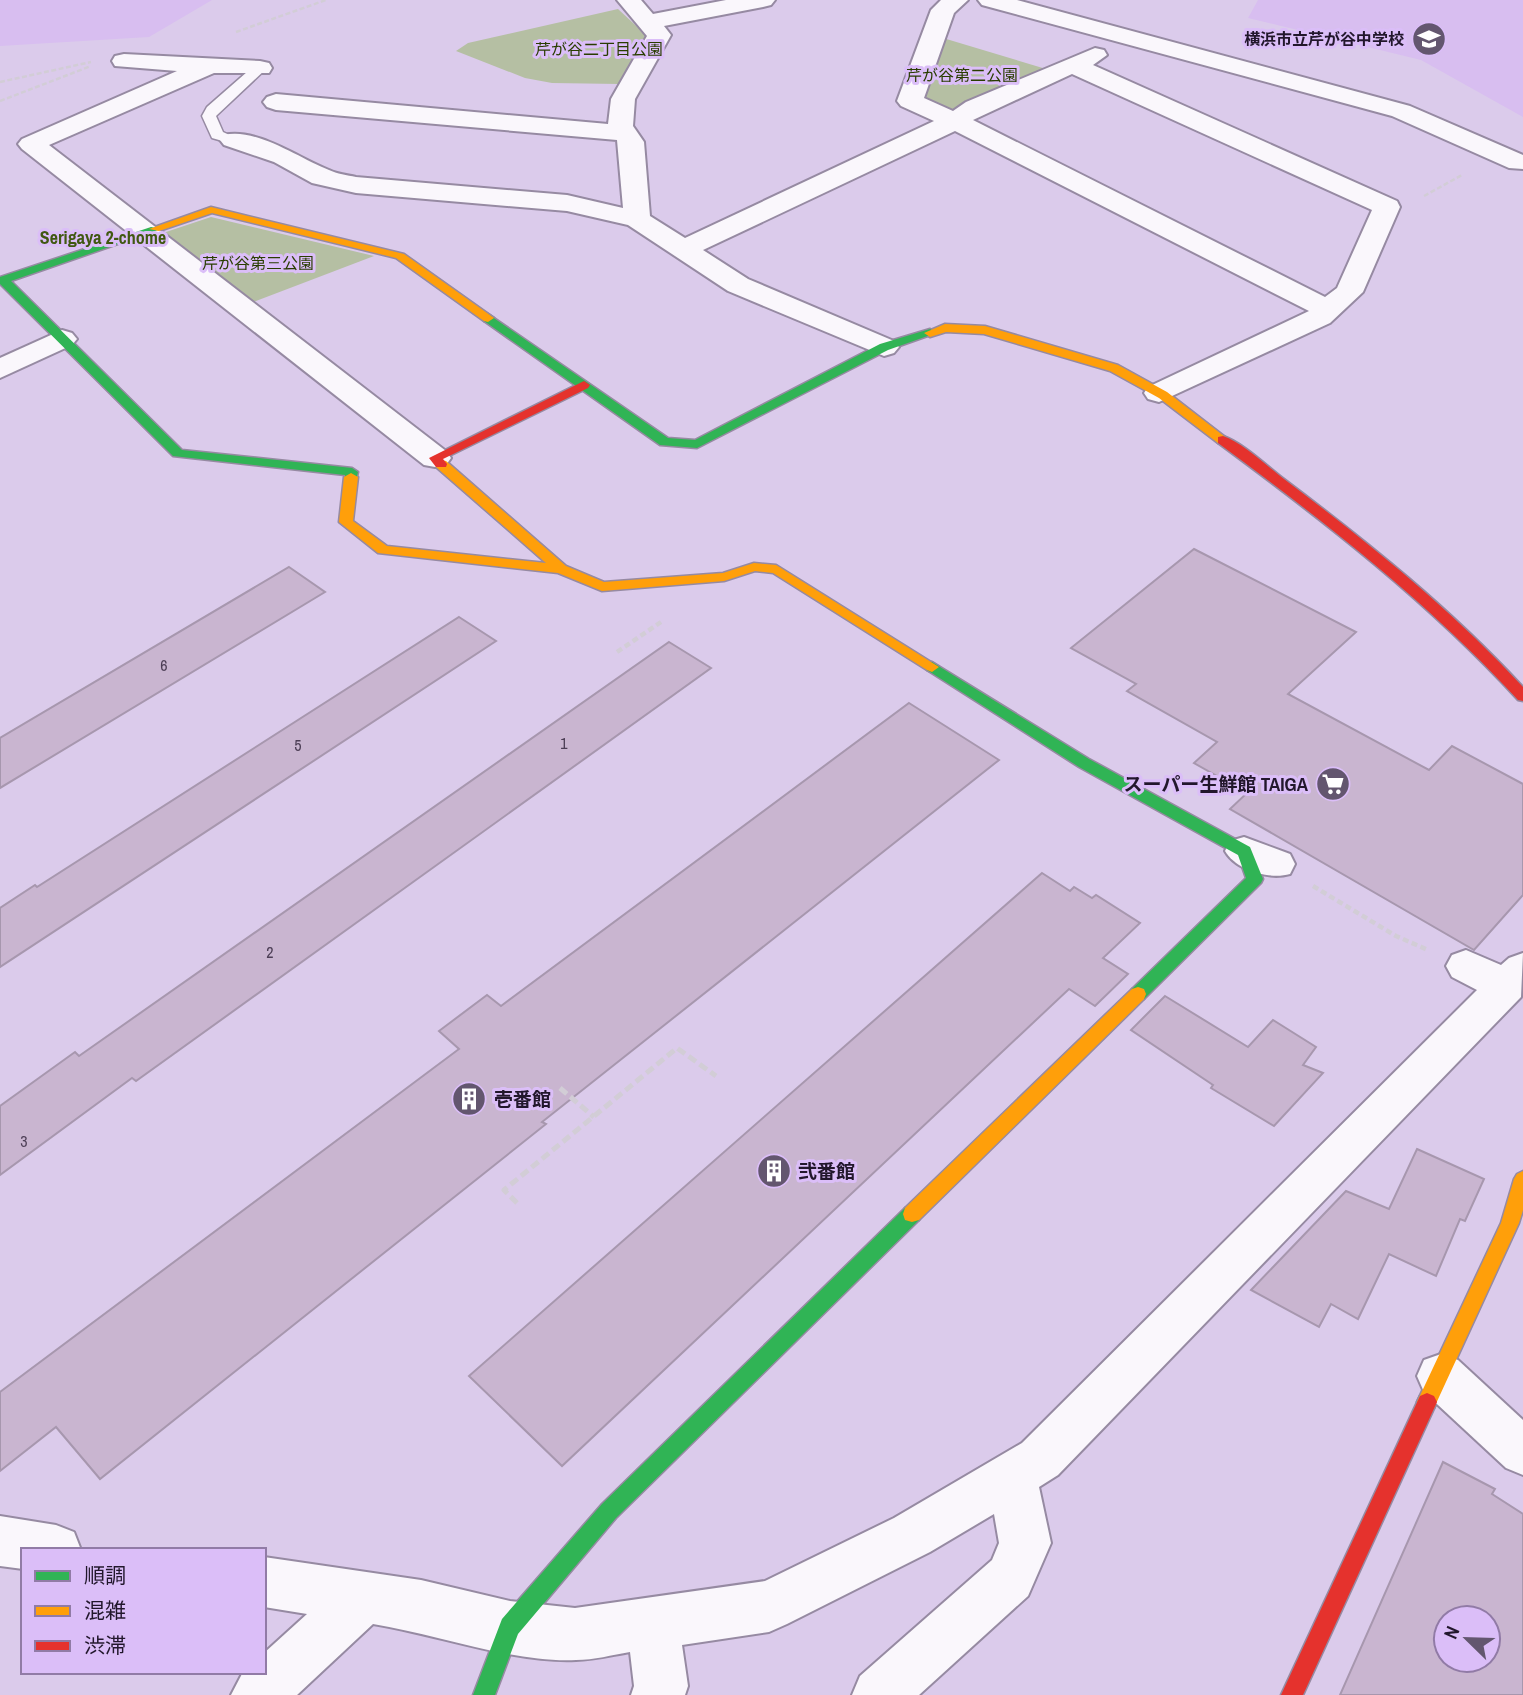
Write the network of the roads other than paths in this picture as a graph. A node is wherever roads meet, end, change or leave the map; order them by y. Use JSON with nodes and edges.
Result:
{"nodes":[{"id":1,"x":629,"y":0,"type":"edge"},
{"id":2,"x":763,"y":0,"type":"edge"},
{"id":3,"x":956,"y":0,"type":"edge"},
{"id":4,"x":990,"y":0,"type":"edge"},
{"id":5,"x":648,"y":22,"type":"junction"},
{"id":6,"x":1132,"y":37,"type":"junction"},
{"id":7,"x":114,"y":61,"type":"road end"},
{"id":8,"x":1073,"y":65,"type":"junction"},
{"id":9,"x":209,"y":66,"type":"junction"},
{"id":10,"x":260,"y":68,"type":"joint"},
{"id":11,"x":276,"y":102,"type":"dead end"},
{"id":12,"x":956,"y":121,"type":"junction"},
{"id":13,"x":625,"y":133,"type":"junction"},
{"id":14,"x":233,"y":140,"type":"joint"},
{"id":15,"x":1498,"y":160,"type":"road end"},
{"id":16,"x":637,"y":219,"type":"junction"},
{"id":17,"x":142,"y":233,"type":"junction"},
{"id":18,"x":683,"y":249,"type":"junction"},
{"id":19,"x":1328,"y":310,"type":"junction"},
{"id":20,"x":62,"y":339,"type":"junction"},
{"id":21,"x":884,"y":347,"type":"junction"},
{"id":22,"x":0,"y":369,"type":"edge"},
{"id":23,"x":584,"y":384,"type":"junction"},
{"id":24,"x":1159,"y":393,"type":"junction"},
{"id":25,"x":435,"y":458,"type":"junction"},
{"id":26,"x":561,"y":569,"type":"junction"},
{"id":27,"x":1523,"y":696,"type":"edge"},
{"id":28,"x":1499,"y":974,"type":"edge"},
{"id":29,"x":1523,"y":1179,"type":"edge"},
{"id":30,"x":1441,"y":1376,"type":"junction"},
{"id":31,"x":1523,"y":1452,"type":"edge"},
{"id":32,"x":1012,"y":1476,"type":"junction"},
{"id":33,"x":0,"y":1541,"type":"edge"},
{"id":34,"x":44,"y":1548,"type":"edge"},
{"id":35,"x":266,"y":1582,"type":"edge"},
{"id":36,"x":364,"y":1597,"type":"junction"},
{"id":37,"x":652,"y":1623,"type":"junction"},
{"id":38,"x":510,"y":1627,"type":"junction"},
{"id":39,"x":258,"y":1695,"type":"edge"},
{"id":40,"x":484,"y":1695,"type":"edge"},
{"id":41,"x":658,"y":1695,"type":"edge"},
{"id":42,"x":879,"y":1695,"type":"edge"},
{"id":43,"x":1292,"y":1695,"type":"edge"}],
"edges":[{"from":1,"to":5,"type":"street"},
{"from":2,"to":5,"type":"street"},
{"from":3,"to":12,"type":"street"},
{"from":4,"to":6,"type":"street"},
{"from":5,"to":13,"type":"street"},
{"from":6,"to":8,"type":"street"},
{"from":6,"to":15,"type":"street"},
{"from":7,"to":9,"type":"street"},
{"from":8,"to":12,"type":"street"},
{"from":8,"to":19,"type":"street"},
{"from":9,"to":10,"type":"street"},
{"from":9,"to":17,"type":"street"},
{"from":10,"to":14,"type":"lane"},
{"from":11,"to":13,"type":"street"},
{"from":12,"to":18,"type":"street"},
{"from":12,"to":19,"type":"street"},
{"from":13,"to":16,"type":"street"},
{"from":14,"to":16,"type":"street"},
{"from":16,"to":18,"type":"street"},
{"from":17,"to":20,"type":"street"},
{"from":17,"to":23,"type":"street"},
{"from":17,"to":25,"type":"street"},
{"from":18,"to":21,"type":"street"},
{"from":19,"to":24,"type":"street"},
{"from":20,"to":22,"type":"street"},
{"from":20,"to":26,"type":"street"},
{"from":21,"to":23,"type":"street"},
{"from":21,"to":24,"type":"street"},
{"from":23,"to":25,"type":"street"},
{"from":24,"to":27,"type":"street"},
{"from":25,"to":26,"type":"street"},
{"from":26,"to":38,"type":"street"},
{"from":28,"to":32,"type":"street"},
{"from":29,"to":30,"type":"street"},
{"from":30,"to":31,"type":"street"},
{"from":30,"to":43,"type":"street"},
{"from":32,"to":37,"type":"street"},
{"from":32,"to":42,"type":"street"},
{"from":33,"to":34,"type":"street"},
{"from":35,"to":36,"type":"street"},
{"from":36,"to":38,"type":"street"},
{"from":36,"to":39,"type":"street"},
{"from":37,"to":38,"type":"street"},
{"from":37,"to":41,"type":"street"},
{"from":38,"to":40,"type":"street"}]}
